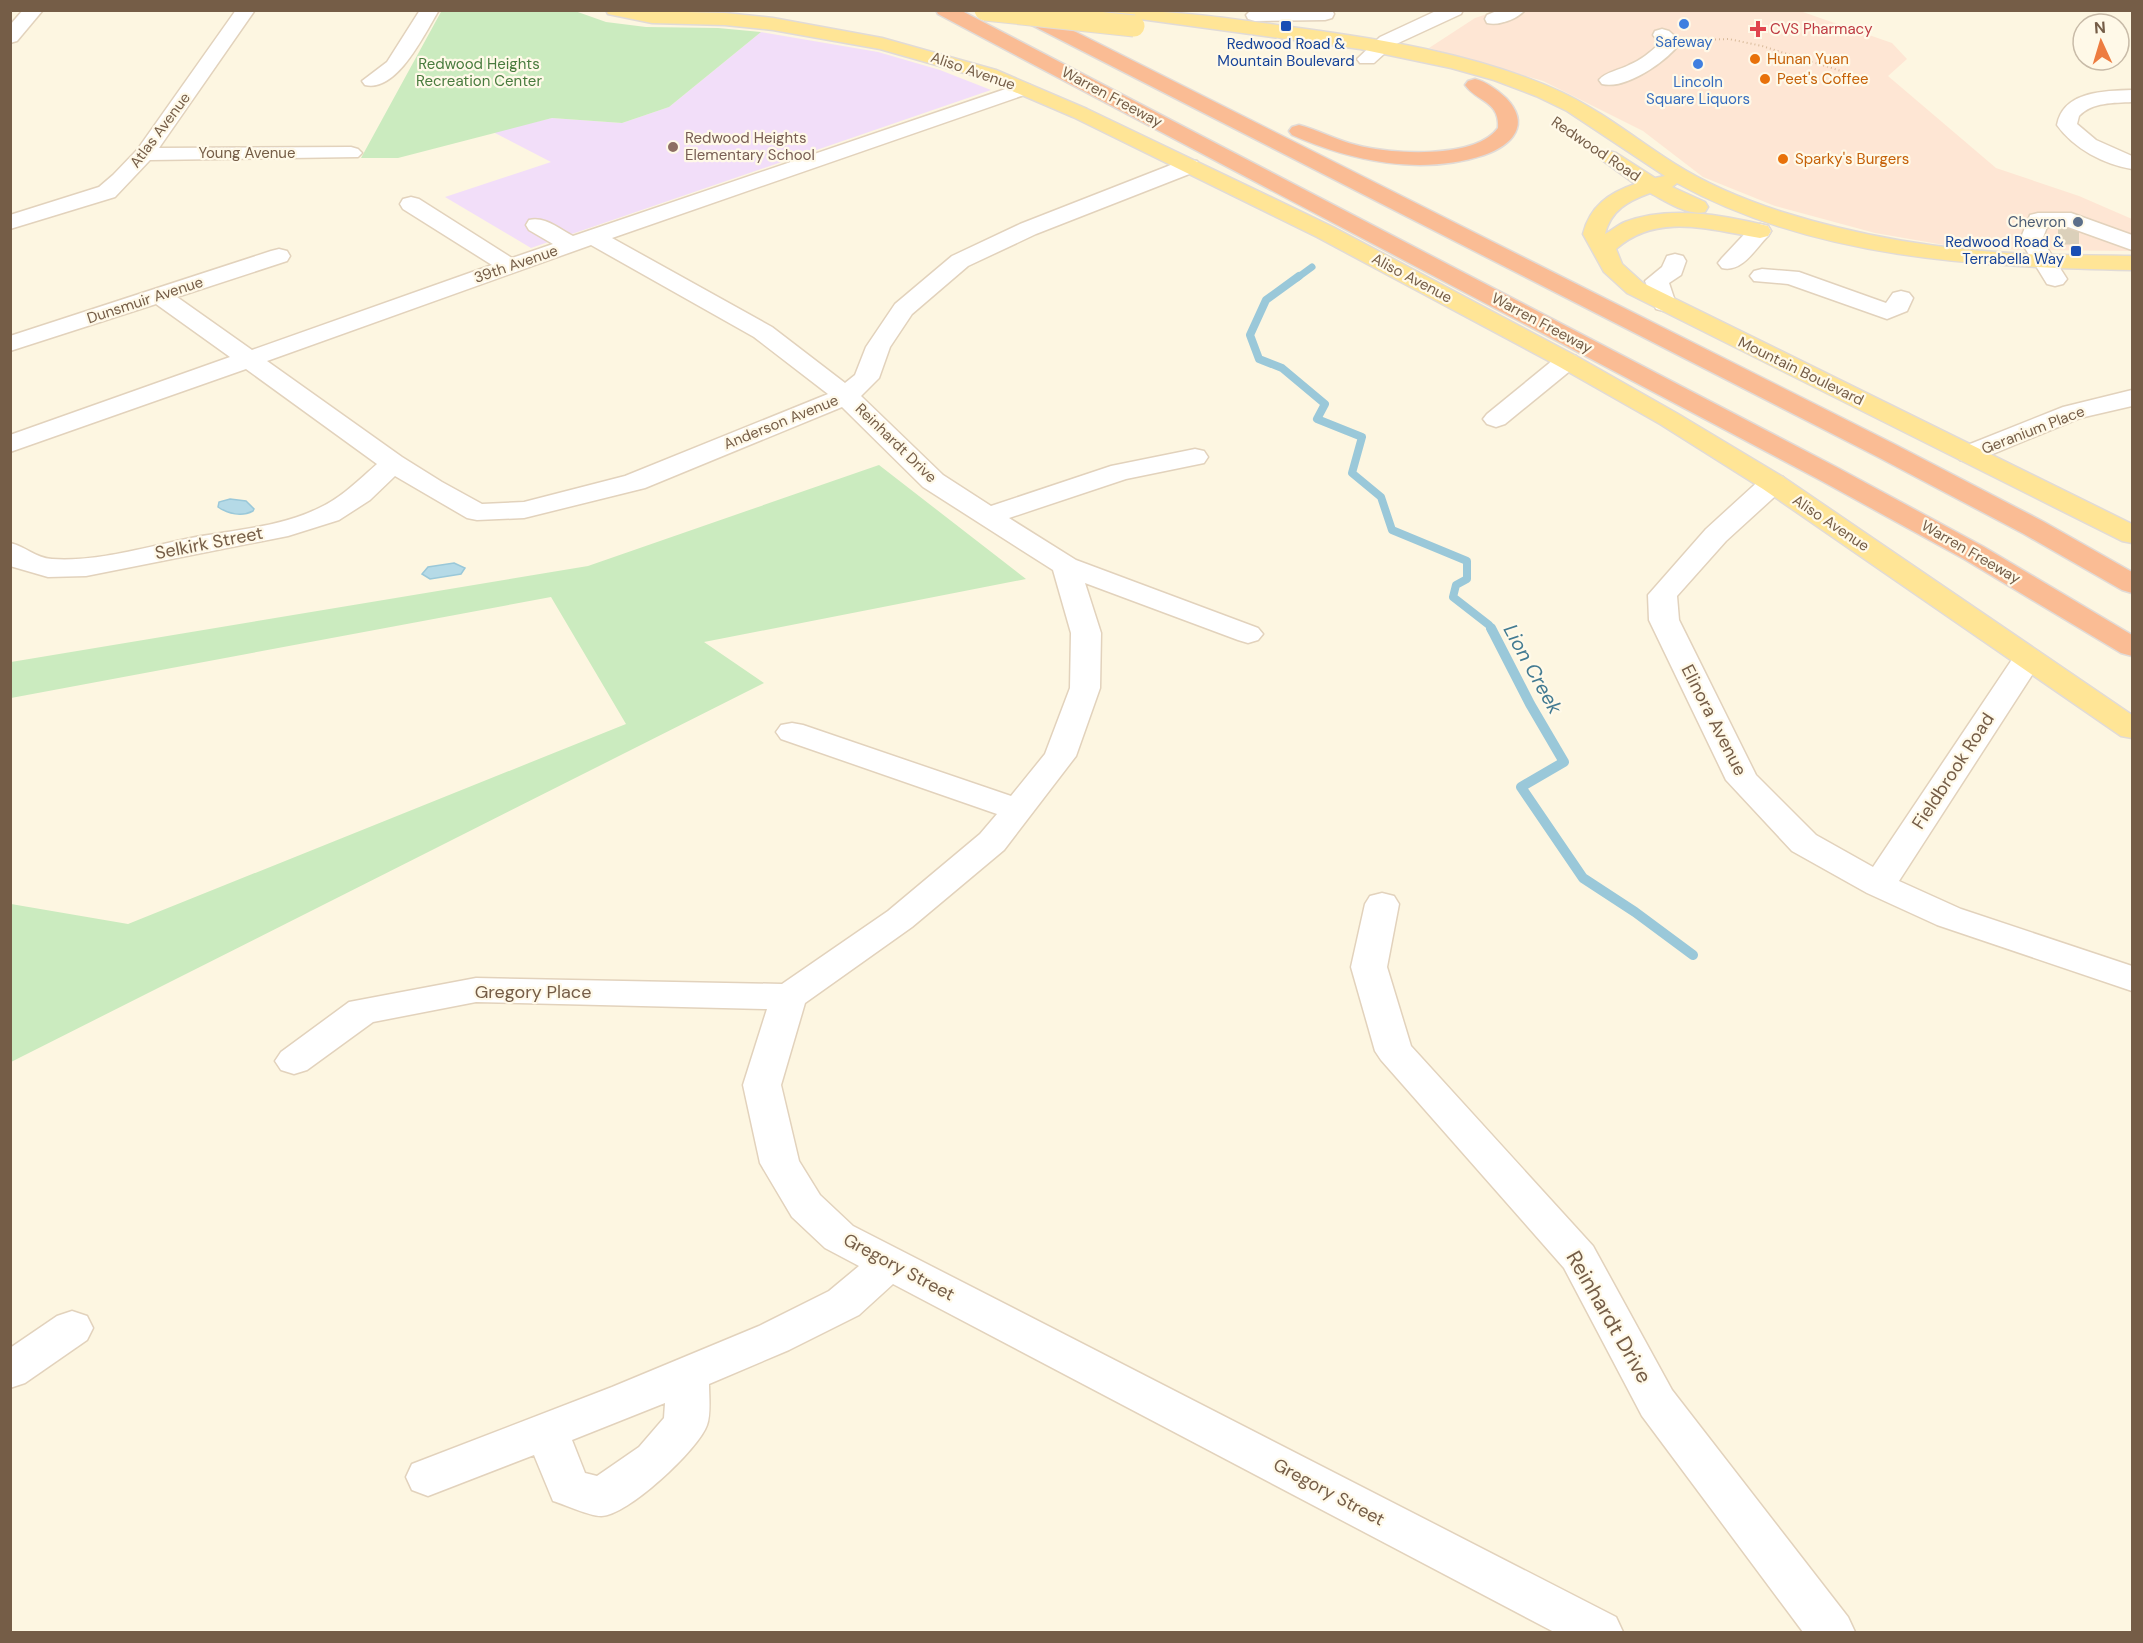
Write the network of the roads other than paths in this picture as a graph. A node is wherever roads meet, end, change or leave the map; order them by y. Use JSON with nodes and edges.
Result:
{"nodes":[{"id":1,"x":34,"y":10,"type":"edge"},
{"id":2,"x":246,"y":10,"type":"edge"},
{"id":3,"x":430,"y":10,"type":"edge"},
{"id":4,"x":615,"y":10,"type":"edge"},
{"id":5,"x":945,"y":10,"type":"edge"},
{"id":6,"x":985,"y":10,"type":"edge"},
{"id":7,"x":1017,"y":10,"type":"edge"},
{"id":8,"x":1276,"y":10,"type":"edge"},
{"id":9,"x":1454,"y":10,"type":"edge"},
{"id":10,"x":1516,"y":10,"type":"edge"},
{"id":11,"x":1104,"y":14,"type":"edge"},
{"id":12,"x":1325,"y":14,"type":"dead end"},
{"id":13,"x":1494,"y":19,"type":"dead end"},
{"id":14,"x":1248,"y":21,"type":"junction"},
{"id":15,"x":1406,"y":21,"type":"dead end"},
{"id":16,"x":1426,"y":23,"type":"junction"},
{"id":17,"x":10,"y":37,"type":"edge"},
{"id":18,"x":1666,"y":39,"type":"road end"},
{"id":19,"x":1082,"y":41,"type":"junction"},
{"id":20,"x":1373,"y":53,"type":"junction"},
{"id":21,"x":1609,"y":80,"type":"dead end"},
{"id":22,"x":372,"y":81,"type":"dead end"},
{"id":23,"x":1474,"y":85,"type":"junction"},
{"id":24,"x":1023,"y":88,"type":"junction"},
{"id":25,"x":2133,"y":96,"type":"edge"},
{"id":26,"x":1535,"y":110,"type":"dead end"},
{"id":27,"x":1590,"y":143,"type":"dead end"},
{"id":28,"x":351,"y":153,"type":"dead end"},
{"id":29,"x":144,"y":154,"type":"junction"},
{"id":30,"x":2133,"y":163,"type":"edge"},
{"id":31,"x":1189,"y":166,"type":"junction"},
{"id":32,"x":1683,"y":177,"type":"junction"},
{"id":33,"x":1652,"y":186,"type":"junction"},
{"id":34,"x":411,"y":204,"type":"dead end"},
{"id":35,"x":10,"y":222,"type":"edge"},
{"id":36,"x":537,"y":225,"type":"dead end"},
{"id":37,"x":1760,"y":231,"type":"junction"},
{"id":38,"x":2033,"y":234,"type":"junction"},
{"id":39,"x":2058,"y":234,"type":"tunnel mouth"},
{"id":40,"x":582,"y":241,"type":"junction"},
{"id":41,"x":2133,"y":243,"type":"edge"},
{"id":42,"x":1604,"y":248,"type":"junction"},
{"id":43,"x":279,"y":256,"type":"dead end"},
{"id":44,"x":1735,"y":257,"type":"dead end"},
{"id":45,"x":1675,"y":261,"type":"dead end"},
{"id":46,"x":2133,"y":263,"type":"edge"},
{"id":47,"x":509,"y":266,"type":"junction"},
{"id":48,"x":2050,"y":270,"type":"junction"},
{"id":49,"x":1762,"y":276,"type":"dead end"},
{"id":50,"x":2133,"y":282,"type":"edge"},
{"id":51,"x":159,"y":295,"type":"junction"},
{"id":52,"x":1900,"y":298,"type":"dead end"},
{"id":53,"x":1664,"y":304,"type":"junction"},
{"id":54,"x":10,"y":344,"type":"edge"},
{"id":55,"x":248,"y":359,"type":"junction"},
{"id":56,"x":1568,"y":361,"type":"junction"},
{"id":57,"x":846,"y":396,"type":"junction"},
{"id":58,"x":2133,"y":398,"type":"edge"},
{"id":59,"x":1496,"y":419,"type":"dead end"},
{"id":60,"x":10,"y":444,"type":"edge"},
{"id":61,"x":1969,"y":454,"type":"junction"},
{"id":62,"x":1195,"y":457,"type":"dead end"},
{"id":63,"x":393,"y":463,"type":"junction"},
{"id":64,"x":1773,"y":483,"type":"junction"},
{"id":65,"x":987,"y":516,"type":"junction"},
{"id":66,"x":2133,"y":535,"type":"edge"},
{"id":67,"x":10,"y":551,"type":"edge"},
{"id":68,"x":1066,"y":566,"type":"junction"},
{"id":69,"x":2133,"y":584,"type":"edge"},
{"id":70,"x":1248,"y":634,"type":"dead end"},
{"id":71,"x":2133,"y":647,"type":"edge"},
{"id":72,"x":2028,"y":658,"type":"junction"},
{"id":73,"x":2133,"y":729,"type":"edge"},
{"id":74,"x":792,"y":732,"type":"dead end"},
{"id":75,"x":1018,"y":810,"type":"junction"},
{"id":76,"x":1879,"y":885,"type":"junction"},
{"id":77,"x":1382,"y":904,"type":"dead end"},
{"id":78,"x":2133,"y":980,"type":"edge"},
{"id":79,"x":789,"y":997,"type":"junction"},
{"id":80,"x":294,"y":1060,"type":"dead end"},
{"id":81,"x":890,"y":1263,"type":"junction"},
{"id":82,"x":72,"y":1328,"type":"dead end"},
{"id":83,"x":10,"y":1371,"type":"edge"},
{"id":84,"x":688,"y":1374,"type":"junction"},
{"id":85,"x":546,"y":1432,"type":"junction"},
{"id":86,"x":429,"y":1477,"type":"dead end"},
{"id":87,"x":1599,"y":1632,"type":"edge"},
{"id":88,"x":1831,"y":1632,"type":"edge"}],
"edges":[{"from":1,"to":17,"type":"street"},
{"from":2,"to":29,"type":"street","name":"Atlas Avenue"},
{"from":3,"to":22,"type":"street"},
{"from":4,"to":24,"type":"main road","name":"Aliso Avenue"},
{"from":5,"to":71,"type":"highway","name":"Warren Freeway"},
{"from":6,"to":11,"type":"main road","name":"Redwood Road","bridge":true},
{"from":7,"to":19,"type":"highway","name":"Warren Freeway"},
{"from":8,"to":14,"type":"street"},
{"from":9,"to":16,"type":"street"},
{"from":10,"to":13,"type":"street"},
{"from":11,"to":14,"type":"main road","name":"Redwood Road"},
{"from":11,"to":20,"type":"main road","name":"Redwood Road","bridge":true},
{"from":12,"to":14,"type":"street"},
{"from":14,"to":20,"type":"main road","name":"Redwood Road"},
{"from":15,"to":16,"type":"street"},
{"from":16,"to":20,"type":"street"},
{"from":18,"to":21,"type":"street"},
{"from":19,"to":23,"type":"highway"},
{"from":19,"to":69,"type":"highway","name":"Warren Freeway"},
{"from":20,"to":23,"type":"main road","name":"Redwood Road"},
{"from":20,"to":32,"type":"main road","name":"Redwood Road"},
{"from":23,"to":26,"type":"main road","name":"Redwood Road"},
{"from":24,"to":31,"type":"main road","name":"Aliso Avenue"},
{"from":24,"to":40,"type":"street","name":"39th Avenue"},
{"from":25,"to":30,"type":"street"},
{"from":27,"to":33,"type":"main road","name":"Redwood Road"},
{"from":28,"to":29,"type":"street","name":"Young Avenue"},
{"from":29,"to":35,"type":"street","name":"Atlas Avenue"},
{"from":31,"to":56,"type":"main road","name":"Aliso Avenue"},
{"from":31,"to":57,"type":"street","name":"Anderson Avenue"},
{"from":32,"to":33,"type":"main road","name":"Mountain Boulevard"},
{"from":32,"to":48,"type":"main road","name":"Redwood Road"},
{"from":33,"to":37,"type":"main road","name":"Redwood Road"},
{"from":33,"to":42,"type":"main road","name":"Mountain Boulevard"},
{"from":34,"to":47,"type":"street"},
{"from":36,"to":40,"type":"street","name":"Reinhardt Drive"},
{"from":37,"to":42,"type":"main road"},
{"from":37,"to":44,"type":"street"},
{"from":37,"to":48,"type":"main road","name":"Redwood Road"},
{"from":38,"to":39,"type":"street"},
{"from":38,"to":41,"type":"street"},
{"from":38,"to":48,"type":"street"},
{"from":40,"to":47,"type":"street","name":"39th Avenue"},
{"from":40,"to":57,"type":"street","name":"Reinhardt Drive"},
{"from":42,"to":53,"type":"main road","name":"Mountain Boulevard"},
{"from":43,"to":51,"type":"street","name":"Dunsmuir Avenue"},
{"from":45,"to":53,"type":"street"},
{"from":46,"to":48,"type":"main road","name":"Redwood Road"},
{"from":47,"to":55,"type":"street","name":"39th Avenue"},
{"from":48,"to":50,"type":"main road","name":"Redwood Road"},
{"from":49,"to":52,"type":"street"},
{"from":51,"to":54,"type":"street","name":"Dunsmuir Avenue"},
{"from":51,"to":55,"type":"street"},
{"from":53,"to":61,"type":"main road","name":"Mountain Boulevard"},
{"from":55,"to":60,"type":"street","name":"39th Avenue"},
{"from":55,"to":63,"type":"street"},
{"from":56,"to":59,"type":"street"},
{"from":56,"to":64,"type":"main road","name":"Aliso Avenue"},
{"from":57,"to":63,"type":"street","name":"Anderson Avenue"},
{"from":57,"to":65,"type":"street","name":"Reinhardt Drive"},
{"from":58,"to":61,"type":"street","name":"Geranium Place"},
{"from":61,"to":66,"type":"main road","name":"Mountain Boulevard"},
{"from":62,"to":65,"type":"street"},
{"from":63,"to":67,"type":"street","name":"Selkirk Street"},
{"from":64,"to":72,"type":"main road","name":"Aliso Avenue"},
{"from":64,"to":76,"type":"street","name":"Elinora Avenue"},
{"from":65,"to":68,"type":"street","name":"Reinhardt Drive"},
{"from":68,"to":70,"type":"street","name":"Reinhardt Drive"},
{"from":68,"to":75,"type":"street"},
{"from":72,"to":73,"type":"main road","name":"Aliso Avenue"},
{"from":72,"to":76,"type":"street","name":"Fieldbrook Road"},
{"from":74,"to":75,"type":"street"},
{"from":75,"to":79,"type":"street"},
{"from":76,"to":78,"type":"street","name":"Elinora Avenue"},
{"from":77,"to":88,"type":"street","name":"Reinhardt Drive"},
{"from":79,"to":80,"type":"street","name":"Gregory Place"},
{"from":79,"to":81,"type":"street","name":"Gregory Street"},
{"from":81,"to":84,"type":"street"},
{"from":81,"to":87,"type":"street","name":"Gregory Street"},
{"from":82,"to":83,"type":"street"},
{"from":84,"to":85,"type":"street"},
{"from":84,"to":85,"type":"street"},
{"from":85,"to":86,"type":"street"}]}
